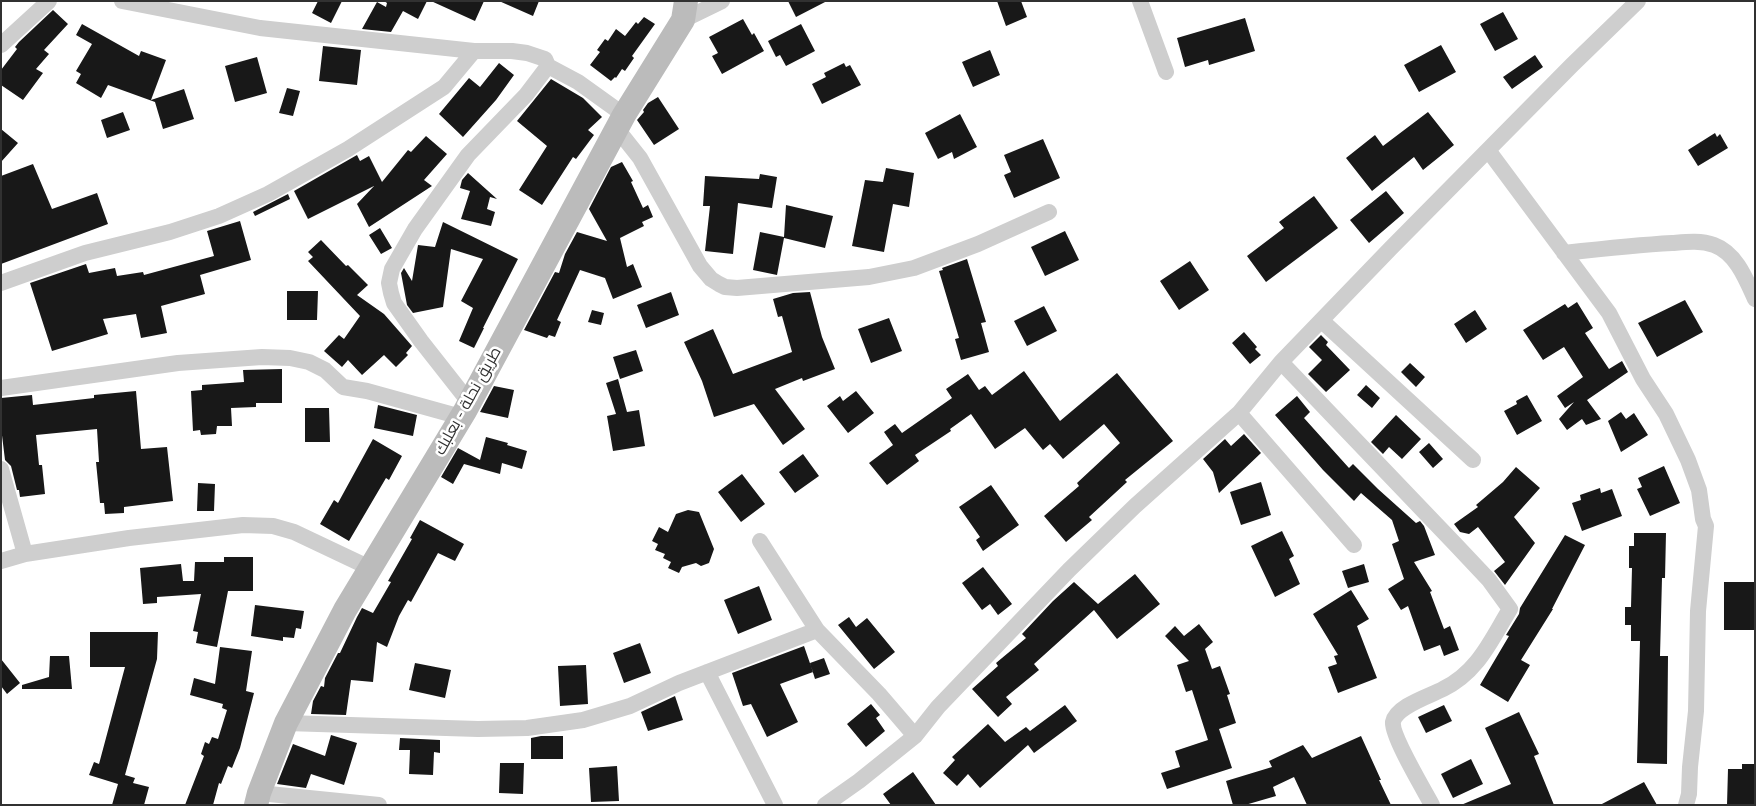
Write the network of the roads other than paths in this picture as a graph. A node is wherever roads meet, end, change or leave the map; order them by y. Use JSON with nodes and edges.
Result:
{"nodes":[{"id":1,"x":49,"y":1,"type":"edge"},
{"id":2,"x":122,"y":1,"type":"edge"},
{"id":3,"x":722,"y":1,"type":"edge"},
{"id":4,"x":1140,"y":1,"type":"edge"},
{"id":5,"x":1638,"y":1,"type":"edge"},
{"id":6,"x":684,"y":11,"type":"edge"},
{"id":7,"x":1,"y":45,"type":"edge"},
{"id":8,"x":474,"y":52,"type":"junction"},
{"id":9,"x":548,"y":66,"type":"junction"},
{"id":10,"x":1166,"y":72,"type":"dead end"},
{"id":11,"x":620,"y":122,"type":"junction"},
{"id":12,"x":1488,"y":150,"type":"junction"},
{"id":13,"x":1049,"y":212,"type":"dead end"},
{"id":14,"x":1564,"y":253,"type":"junction"},
{"id":15,"x":1,"y":283,"type":"edge"},
{"id":16,"x":1755,"y":299,"type":"edge"},
{"id":17,"x":1322,"y":321,"type":"junction"},
{"id":18,"x":1281,"y":362,"type":"junction"},
{"id":19,"x":1,"y":388,"type":"edge"},
{"id":20,"x":465,"y":409,"type":"junction"},
{"id":21,"x":1239,"y":413,"type":"junction"},
{"id":22,"x":1473,"y":460,"type":"dead end"},
{"id":23,"x":1,"y":469,"type":"edge"},
{"id":24,"x":760,"y":540,"type":"dead end"},
{"id":25,"x":1354,"y":546,"type":"dead end"},
{"id":26,"x":25,"y":554,"type":"junction"},
{"id":27,"x":1,"y":561,"type":"edge"},
{"id":28,"x":370,"y":568,"type":"junction"},
{"id":29,"x":817,"y":630,"type":"junction"},
{"id":30,"x":707,"y":672,"type":"junction"},
{"id":31,"x":286,"y":723,"type":"junction"},
{"id":32,"x":915,"y":736,"type":"junction"},
{"id":33,"x":257,"y":799,"type":"edge"},
{"id":34,"x":379,"y":805,"type":"edge"},
{"id":35,"x":775,"y":805,"type":"edge"},
{"id":36,"x":825,"y":805,"type":"edge"},
{"id":37,"x":1432,"y":805,"type":"edge"},
{"id":38,"x":1686,"y":805,"type":"edge"}],
"edges":[{"from":1,"to":7,"type":"street"},
{"from":2,"to":8,"type":"street"},
{"from":3,"to":6,"type":"street"},
{"from":4,"to":10,"type":"street"},
{"from":5,"to":12,"type":"street"},
{"from":6,"to":11,"type":"street","name":"طريق نحلة - بعلبك"},
{"from":8,"to":9,"type":"street"},
{"from":8,"to":15,"type":"street"},
{"from":9,"to":11,"type":"street"},
{"from":9,"to":20,"type":"street"},
{"from":11,"to":13,"type":"street"},
{"from":11,"to":20,"type":"street","name":"طريق نحلة - بعلبك"},
{"from":12,"to":14,"type":"street"},
{"from":12,"to":17,"type":"street"},
{"from":14,"to":16,"type":"street"},
{"from":14,"to":38,"type":"street"},
{"from":17,"to":18,"type":"street"},
{"from":17,"to":22,"type":"street"},
{"from":18,"to":21,"type":"street"},
{"from":18,"to":37,"type":"street"},
{"from":19,"to":20,"type":"street"},
{"from":20,"to":28,"type":"street","name":"طريق نحلة - بعلبك"},
{"from":21,"to":25,"type":"street"},
{"from":21,"to":32,"type":"street"},
{"from":23,"to":26,"type":"street"},
{"from":24,"to":29,"type":"street"},
{"from":26,"to":27,"type":"street"},
{"from":26,"to":28,"type":"street"},
{"from":28,"to":31,"type":"street","name":"طريق نحلة - بعلبك"},
{"from":29,"to":30,"type":"street"},
{"from":29,"to":32,"type":"street"},
{"from":30,"to":31,"type":"street"},
{"from":30,"to":35,"type":"street"},
{"from":31,"to":33,"type":"street","name":"طريق نحلة - بعلبك"},
{"from":32,"to":36,"type":"street"},
{"from":33,"to":34,"type":"street"}]}
